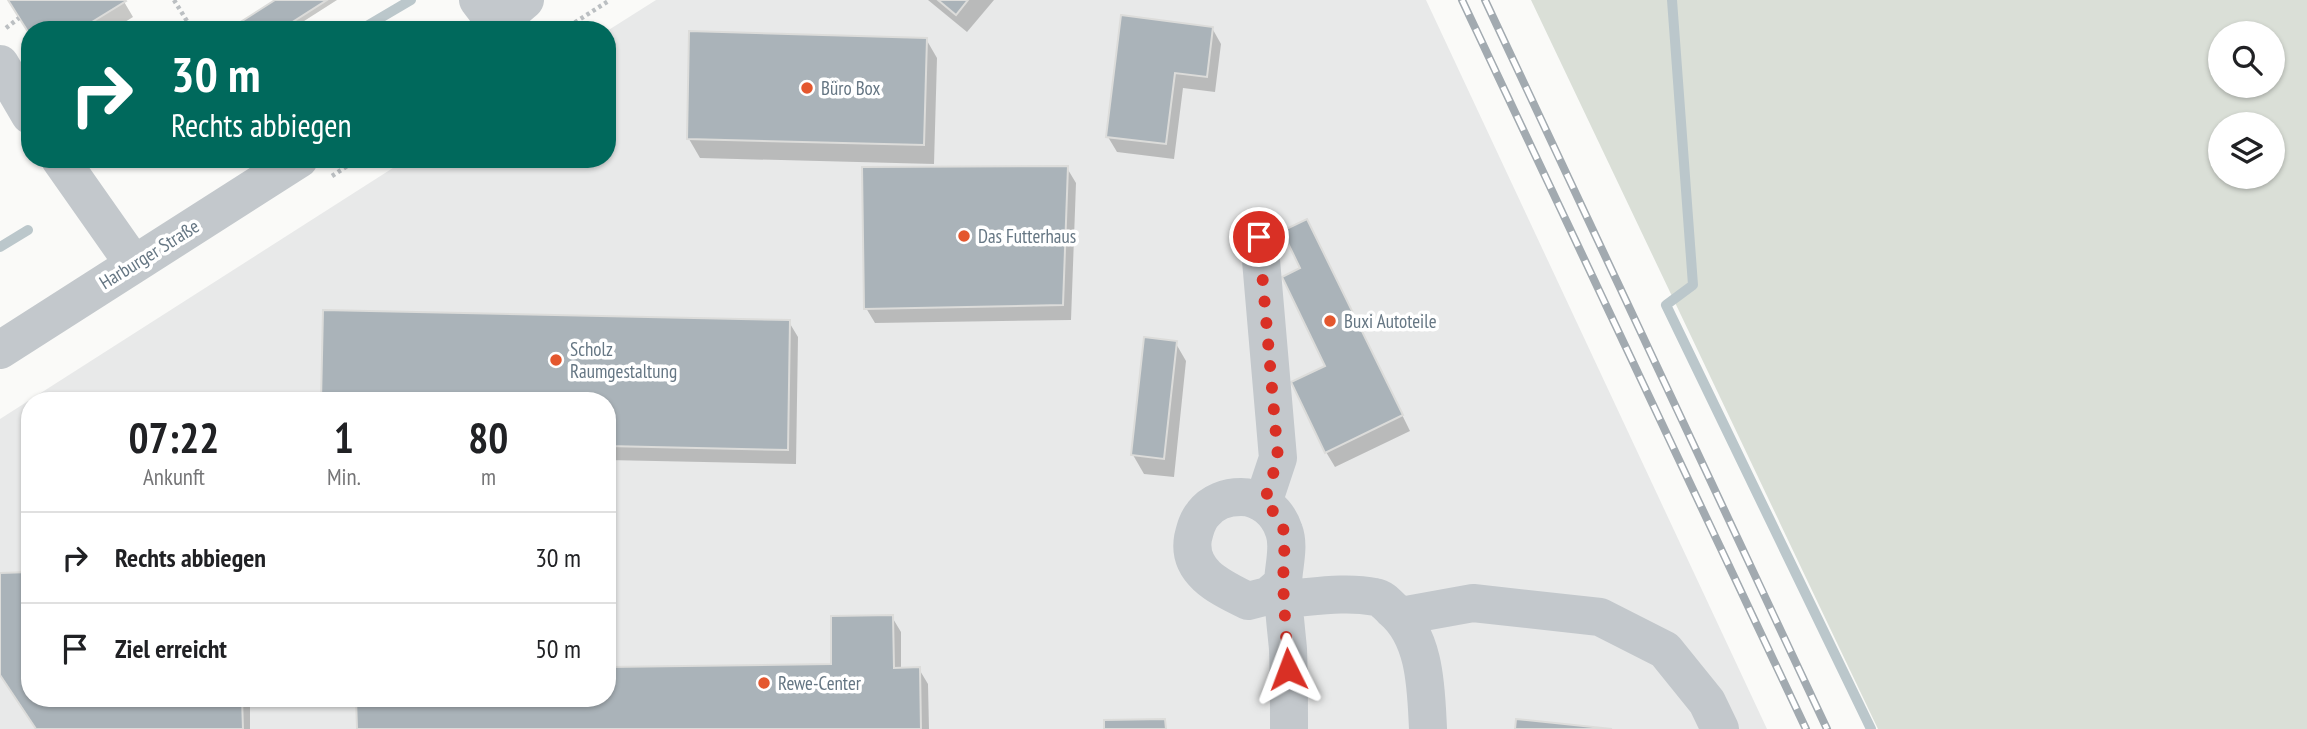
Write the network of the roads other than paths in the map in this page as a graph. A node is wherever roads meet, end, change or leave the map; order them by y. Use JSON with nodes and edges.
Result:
{"nodes":[{"id":1,"x":525,"y":0,"type":"edge"},
{"id":2,"x":488,"y":18,"type":"edge"},
{"id":3,"x":0,"y":64,"type":"edge"},
{"id":4,"x":21,"y":100,"type":"edge"},
{"id":5,"x":66,"y":168,"type":"edge"},
{"id":6,"x":285,"y":168,"type":"edge"},
{"id":7,"x":1259,"y":237,"type":"dead end"},
{"id":8,"x":133,"y":263,"type":"junction"},
{"id":9,"x":0,"y":350,"type":"edge"},
{"id":10,"x":1264,"y":503,"type":"junction"},
{"id":11,"x":1271,"y":594,"type":"junction"},
{"id":12,"x":1401,"y":616,"type":"junction"},
{"id":13,"x":1289,"y":729,"type":"edge"},
{"id":14,"x":1428,"y":729,"type":"edge"},
{"id":15,"x":1720,"y":729,"type":"edge"}],
"edges":[{"from":1,"to":2,"type":"street"},
{"from":3,"to":4,"type":"street"},
{"from":5,"to":8,"type":"street"},
{"from":6,"to":8,"type":"street","name":"Harburger Straße"},
{"from":7,"to":10,"type":"street"},
{"from":8,"to":9,"type":"street","name":"Harburger Straße"},
{"from":10,"to":11,"type":"street"},
{"from":10,"to":11,"type":"street"},
{"from":11,"to":12,"type":"street"},
{"from":11,"to":13,"type":"street"},
{"from":12,"to":14,"type":"street"},
{"from":12,"to":15,"type":"street"}]}
